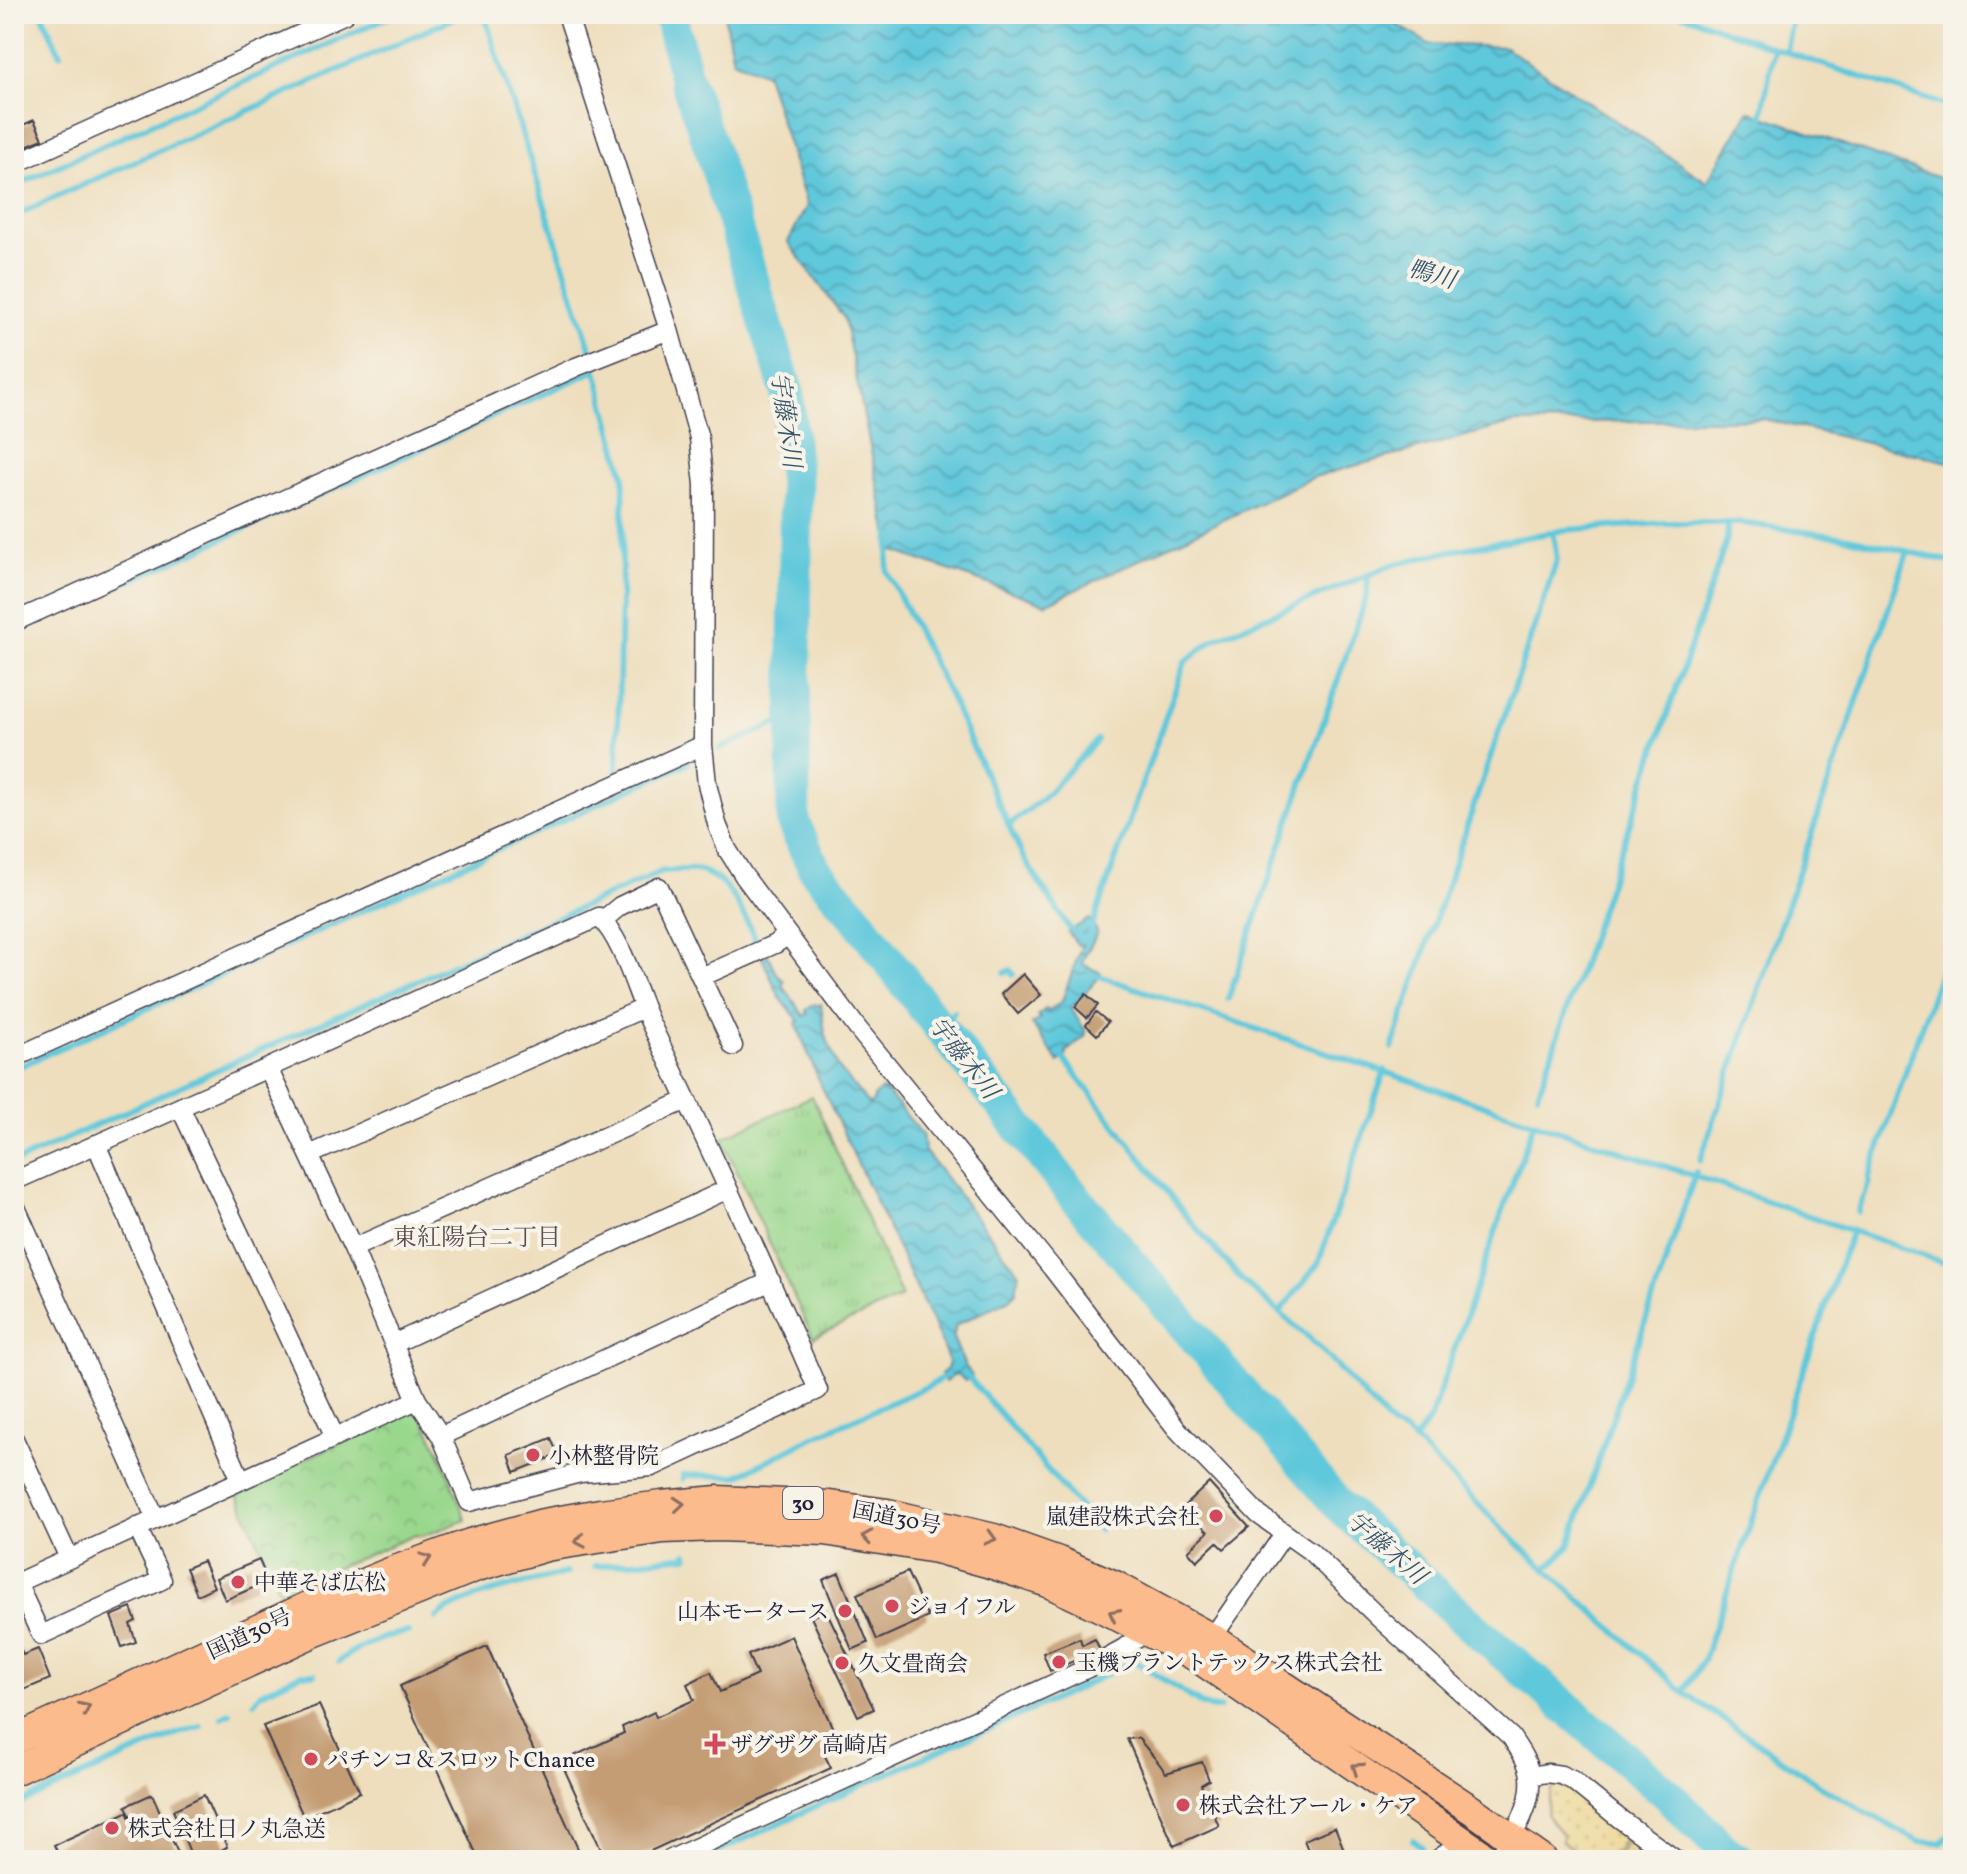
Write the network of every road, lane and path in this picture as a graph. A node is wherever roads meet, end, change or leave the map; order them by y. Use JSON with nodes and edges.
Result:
{"nodes":[{"id":1,"x":345,"y":14,"type":"edge"},
{"id":2,"x":567,"y":14,"type":"edge"},
{"id":3,"x":14,"y":164,"type":"edge"},
{"id":4,"x":669,"y":330,"type":"junction"},
{"id":5,"x":14,"y":622,"type":"edge"},
{"id":6,"x":703,"y":745,"type":"junction"},
{"id":7,"x":603,"y":920,"type":"junction"},
{"id":8,"x":788,"y":935,"type":"junction"},
{"id":9,"x":701,"y":977,"type":"junction"},
{"id":10,"x":644,"y":1008,"type":"junction"},
{"id":11,"x":733,"y":1046,"type":"dead end"},
{"id":12,"x":14,"y":1058,"type":"edge"},
{"id":13,"x":268,"y":1068,"type":"junction"},
{"id":14,"x":687,"y":1100,"type":"junction"},
{"id":15,"x":180,"y":1107,"type":"junction"},
{"id":16,"x":96,"y":1144,"type":"junction"},
{"id":17,"x":309,"y":1155,"type":"junction"},
{"id":18,"x":14,"y":1181,"type":"edge"},
{"id":19,"x":728,"y":1189,"type":"junction"},
{"id":20,"x":14,"y":1203,"type":"edge"},
{"id":21,"x":353,"y":1248,"type":"junction"},
{"id":22,"x":771,"y":1281,"type":"junction"},
{"id":23,"x":393,"y":1344,"type":"junction"},
{"id":24,"x":417,"y":1400,"type":"junction"},
{"id":25,"x":441,"y":1436,"type":"junction"},
{"id":26,"x":335,"y":1437,"type":"junction"},
{"id":27,"x":14,"y":1439,"type":"edge"},
{"id":28,"x":241,"y":1480,"type":"junction"},
{"id":29,"x":156,"y":1519,"type":"junction"},
{"id":30,"x":137,"y":1527,"type":"junction"},
{"id":31,"x":1284,"y":1534,"type":"junction"},
{"id":32,"x":69,"y":1558,"type":"junction"},
{"id":33,"x":15,"y":1584,"type":"edge"},
{"id":34,"x":1147,"y":1631,"type":"junction"},
{"id":35,"x":1212,"y":1638,"type":"junction"},
{"id":36,"x":14,"y":1740,"type":"edge"},
{"id":37,"x":14,"y":1771,"type":"edge"},
{"id":38,"x":1531,"y":1776,"type":"junction"},
{"id":39,"x":1459,"y":1838,"type":"junction"},
{"id":40,"x":1504,"y":1849,"type":"edge"},
{"id":41,"x":701,"y":1853,"type":"edge"},
{"id":42,"x":669,"y":1860,"type":"edge"},
{"id":43,"x":1437,"y":1860,"type":"edge"},
{"id":44,"x":1490,"y":1860,"type":"edge"},
{"id":45,"x":1543,"y":1860,"type":"edge"},
{"id":46,"x":1676,"y":1860,"type":"edge"}],
"edges":[{"from":1,"to":3,"type":"street"},
{"from":2,"to":4,"type":"street"},
{"from":4,"to":5,"type":"street"},
{"from":4,"to":6,"type":"street"},
{"from":6,"to":8,"type":"street"},
{"from":6,"to":12,"type":"street"},
{"from":7,"to":9,"type":"street"},
{"from":7,"to":10,"type":"street"},
{"from":7,"to":13,"type":"street"},
{"from":8,"to":9,"type":"street"},
{"from":8,"to":31,"type":"street"},
{"from":9,"to":11,"type":"street"},
{"from":10,"to":14,"type":"street"},
{"from":10,"to":17,"type":"street"},
{"from":13,"to":15,"type":"street"},
{"from":13,"to":17,"type":"street"},
{"from":14,"to":19,"type":"street"},
{"from":14,"to":21,"type":"street"},
{"from":15,"to":16,"type":"street"},
{"from":15,"to":26,"type":"street"},
{"from":16,"to":18,"type":"street"},
{"from":16,"to":28,"type":"street"},
{"from":17,"to":21,"type":"street"},
{"from":19,"to":22,"type":"street"},
{"from":19,"to":23,"type":"street"},
{"from":20,"to":29,"type":"street"},
{"from":21,"to":23,"type":"street"},
{"from":22,"to":25,"type":"street"},
{"from":22,"to":25,"type":"street"},
{"from":23,"to":24,"type":"street"},
{"from":24,"to":25,"type":"street"},
{"from":24,"to":26,"type":"street"},
{"from":26,"to":28,"type":"street"},
{"from":27,"to":32,"type":"street"},
{"from":28,"to":29,"type":"street"},
{"from":29,"to":30,"type":"street"},
{"from":30,"to":32,"type":"street"},
{"from":30,"to":33,"type":"street"},
{"from":31,"to":35,"type":"street"},
{"from":31,"to":38,"type":"street"},
{"from":32,"to":33,"type":"street"},
{"from":34,"to":37,"type":"highway","name":"国道30号","number":"30","one_way":true},
{"from":39,"to":34,"type":"highway","name":"国道30号","number":"30","one_way":true},
{"from":34,"to":41,"type":"street"},
{"from":36,"to":35,"type":"highway","name":"国道30号","number":"30","one_way":true},
{"from":35,"to":40,"type":"highway","name":"国道30号","number":"30"},
{"from":38,"to":40,"type":"street"},
{"from":38,"to":46,"type":"street"},
{"from":39,"to":43,"type":"street"},
{"from":39,"to":44,"type":"highway","name":"国道30号","number":"30"},
{"from":40,"to":45,"type":"highway","name":"国道30号","number":"30"},
{"from":41,"to":42,"type":"street"}]}
